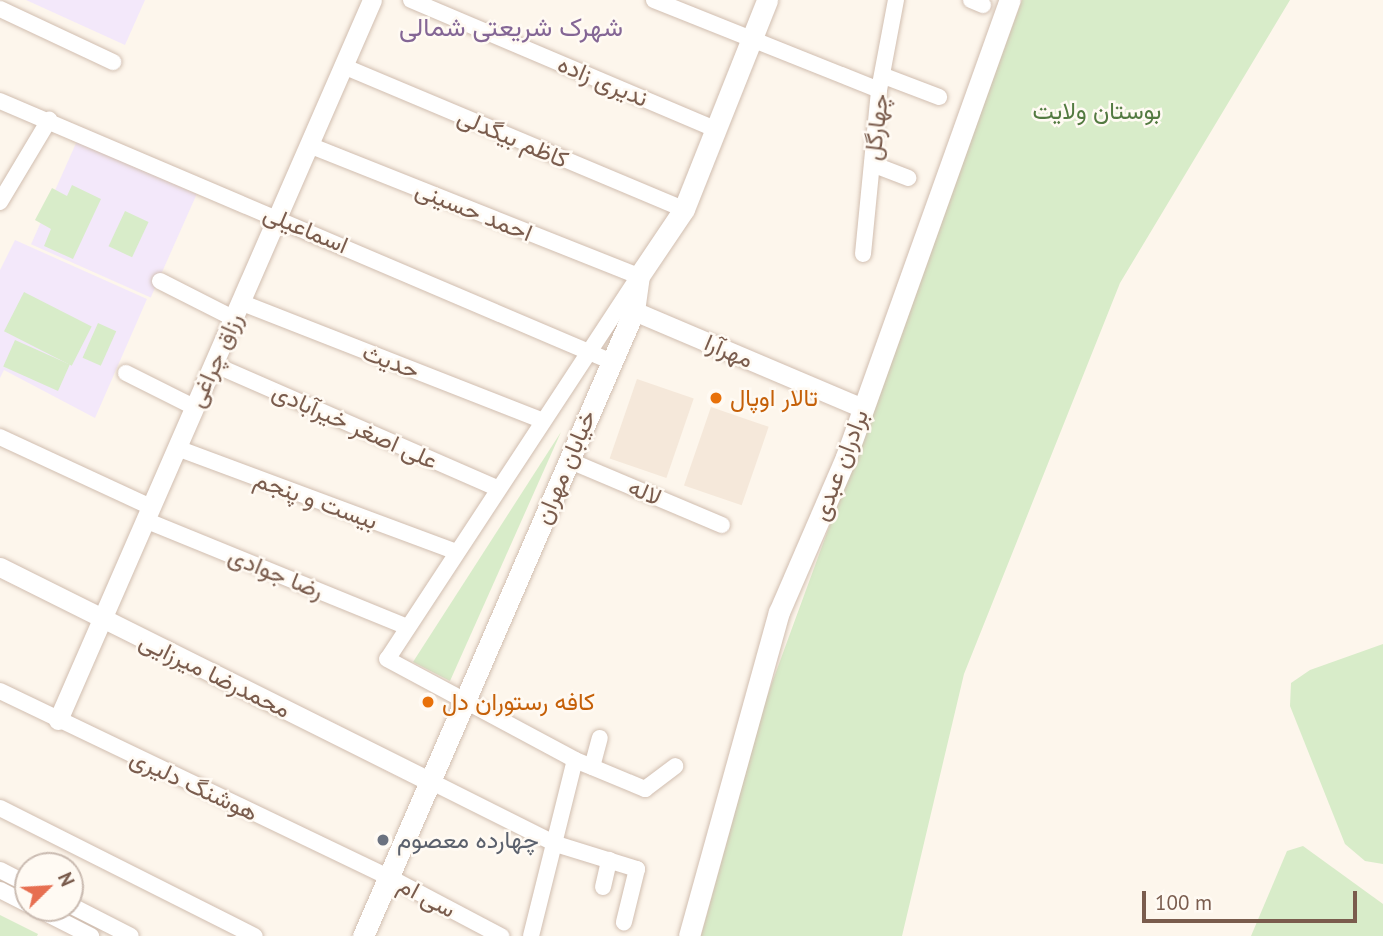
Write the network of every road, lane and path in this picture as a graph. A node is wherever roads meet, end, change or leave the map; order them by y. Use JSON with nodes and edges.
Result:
{"nodes":[{"id":1,"x":372,"y":0,"type":"edge"},
{"id":2,"x":411,"y":0,"type":"edge"},
{"id":3,"x":654,"y":0,"type":"edge"},
{"id":4,"x":766,"y":0,"type":"edge"},
{"id":5,"x":896,"y":0,"type":"edge"},
{"id":6,"x":1010,"y":0,"type":"edge"},
{"id":7,"x":0,"y":9,"type":"edge"},
{"id":8,"x":750,"y":40,"type":"junction"},
{"id":9,"x":113,"y":62,"type":"dead end"},
{"id":10,"x":343,"y":66,"type":"junction"},
{"id":11,"x":881,"y":83,"type":"junction"},
{"id":12,"x":939,"y":97,"type":"dead end"},
{"id":13,"x":0,"y":101,"type":"edge"},
{"id":14,"x":49,"y":120,"type":"junction"},
{"id":15,"x":718,"y":130,"type":"junction"},
{"id":16,"x":309,"y":145,"type":"junction"},
{"id":17,"x":872,"y":164,"type":"junction"},
{"id":18,"x":908,"y":178,"type":"dead end"},
{"id":19,"x":0,"y":202,"type":"edge"},
{"id":20,"x":684,"y":209,"type":"junction"},
{"id":21,"x":278,"y":216,"type":"junction"},
{"id":22,"x":863,"y":254,"type":"dead end"},
{"id":23,"x":639,"y":276,"type":"junction"},
{"id":24,"x":160,"y":281,"type":"dead end"},
{"id":25,"x":237,"y":310,"type":"junction"},
{"id":26,"x":634,"y":311,"type":"junction"},
{"id":27,"x":587,"y":349,"type":"junction"},
{"id":28,"x":610,"y":361,"type":"junction"},
{"id":29,"x":213,"y":364,"type":"junction"},
{"id":30,"x":126,"y":373,"type":"dead end"},
{"id":31,"x":194,"y":407,"type":"junction"},
{"id":32,"x":863,"y":408,"type":"junction"},
{"id":33,"x":541,"y":419,"type":"junction"},
{"id":34,"x":0,"y":437,"type":"edge"},
{"id":35,"x":177,"y":448,"type":"junction"},
{"id":36,"x":568,"y":460,"type":"junction"},
{"id":37,"x":497,"y":488,"type":"junction"},
{"id":38,"x":148,"y":513,"type":"junction"},
{"id":39,"x":722,"y":525,"type":"dead end"},
{"id":40,"x":456,"y":552,"type":"junction"},
{"id":41,"x":0,"y":567,"type":"edge"},
{"id":42,"x":102,"y":619,"type":"junction"},
{"id":43,"x":407,"y":627,"type":"junction"},
{"id":44,"x":0,"y":691,"type":"edge"},
{"id":45,"x":465,"y":701,"type":"junction"},
{"id":46,"x":58,"y":720,"type":"junction"},
{"id":47,"x":600,"y":738,"type":"dead end"},
{"id":48,"x":575,"y":760,"type":"junction"},
{"id":49,"x":675,"y":766,"type":"dead end"},
{"id":50,"x":592,"y":767,"type":"junction"},
{"id":51,"x":430,"y":781,"type":"junction"},
{"id":52,"x":0,"y":808,"type":"edge"},
{"id":53,"x":556,"y":844,"type":"junction"},
{"id":54,"x":609,"y":860,"type":"junction"},
{"id":55,"x":389,"y":877,"type":"junction"},
{"id":56,"x":603,"y":887,"type":"dead end"},
{"id":57,"x":84,"y":912,"type":"edge"},
{"id":58,"x":64,"y":922,"type":"edge"},
{"id":59,"x":624,"y":922,"type":"dead end"},
{"id":60,"x":91,"y":936,"type":"edge"},
{"id":61,"x":131,"y":936,"type":"edge"},
{"id":62,"x":255,"y":936,"type":"edge"},
{"id":63,"x":363,"y":936,"type":"edge"},
{"id":64,"x":501,"y":936,"type":"edge"},
{"id":65,"x":531,"y":936,"type":"edge"},
{"id":66,"x":689,"y":936,"type":"edge"}],
"edges":[{"from":1,"to":10,"type":"street","name":"رزاق چراغی"},
{"from":2,"to":15,"type":"street","name":"ندیری زاده"},
{"from":3,"to":8,"type":"street"},
{"from":4,"to":8,"type":"main road","name":"خیابان مهران"},
{"from":5,"to":11,"type":"street","name":"چهارگل"},
{"from":6,"to":32,"type":"main road","name":"برادران عبدی"},
{"from":7,"to":9,"type":"street"},
{"from":8,"to":11,"type":"street"},
{"from":8,"to":15,"type":"main road","name":"خیابان مهران"},
{"from":10,"to":16,"type":"street","name":"رزاق چراغی"},
{"from":10,"to":20,"type":"street","name":"کاظم بیگدلی"},
{"from":11,"to":12,"type":"street"},
{"from":11,"to":17,"type":"street","name":"چهارگل"},
{"from":13,"to":14,"type":"street","name":"اسماعیلی"},
{"from":14,"to":19,"type":"street"},
{"from":14,"to":21,"type":"street","name":"اسماعیلی"},
{"from":15,"to":20,"type":"main road","name":"خیابان مهران"},
{"from":16,"to":21,"type":"street","name":"رزاق چراغی"},
{"from":16,"to":23,"type":"street","name":"احمد حسینی"},
{"from":17,"to":18,"type":"street"},
{"from":17,"to":22,"type":"street","name":"چهارگل"},
{"from":20,"to":23,"type":"main road","name":"خیابان مهران"},
{"from":21,"to":25,"type":"street","name":"رزاق چراغی"},
{"from":21,"to":27,"type":"street","name":"اسماعیلی"},
{"from":23,"to":26,"type":"main road","name":"خیابان مهران"},
{"from":23,"to":27,"type":"street"},
{"from":24,"to":25,"type":"street","name":"حدیث"},
{"from":25,"to":29,"type":"street","name":"رزاق چراغی"},
{"from":25,"to":33,"type":"street","name":"حدیث"},
{"from":26,"to":28,"type":"main road","name":"خیابان مهران"},
{"from":26,"to":32,"type":"street","name":"مهرآرا"},
{"from":27,"to":28,"type":"street","name":"اسماعیلی"},
{"from":27,"to":33,"type":"street"},
{"from":28,"to":36,"type":"main road","name":"خیابان مهران"},
{"from":29,"to":31,"type":"street","name":"رزاق چراغی"},
{"from":29,"to":37,"type":"street","name":"علی اصغر خیرآبادی"},
{"from":30,"to":31,"type":"street"},
{"from":31,"to":35,"type":"street","name":"رزاق چراغی"},
{"from":32,"to":66,"type":"main road","name":"برادران عبدی"},
{"from":33,"to":37,"type":"street"},
{"from":34,"to":38,"type":"street","name":"رضا جوادی"},
{"from":35,"to":38,"type":"street","name":"رزاق چراغی"},
{"from":35,"to":40,"type":"street","name":"بیست و پنجم"},
{"from":36,"to":39,"type":"street","name":"لاله"},
{"from":36,"to":45,"type":"main road","name":"خیابان مهران"},
{"from":37,"to":40,"type":"street"},
{"from":38,"to":42,"type":"street","name":"رزاق چراغی"},
{"from":38,"to":43,"type":"street","name":"رضا جوادی"},
{"from":40,"to":43,"type":"street"},
{"from":41,"to":42,"type":"street","name":"محمدرضا میرزایی"},
{"from":42,"to":46,"type":"street","name":"رزاق چراغی"},
{"from":42,"to":51,"type":"street","name":"محمدرضا میرزایی"},
{"from":43,"to":45,"type":"street"},
{"from":44,"to":46,"type":"street","name":"هوشنگ دلیری"},
{"from":45,"to":48,"type":"street"},
{"from":45,"to":51,"type":"main road","name":"خیابان مهران"},
{"from":46,"to":55,"type":"street","name":"هوشنگ دلیری"},
{"from":47,"to":50,"type":"street"},
{"from":48,"to":50,"type":"street"},
{"from":48,"to":53,"type":"street"},
{"from":49,"to":50,"type":"street"},
{"from":51,"to":53,"type":"street"},
{"from":51,"to":55,"type":"main road","name":"خیابان مهران"},
{"from":52,"to":62,"type":"street"},
{"from":53,"to":54,"type":"street"},
{"from":53,"to":65,"type":"street"},
{"from":54,"to":56,"type":"street"},
{"from":54,"to":59,"type":"street"},
{"from":55,"to":63,"type":"main road","name":"خیابان مهران"},
{"from":55,"to":64,"type":"street","name":"سی ام"},
{"from":57,"to":61,"type":"street"},
{"from":58,"to":60,"type":"street"}]}
